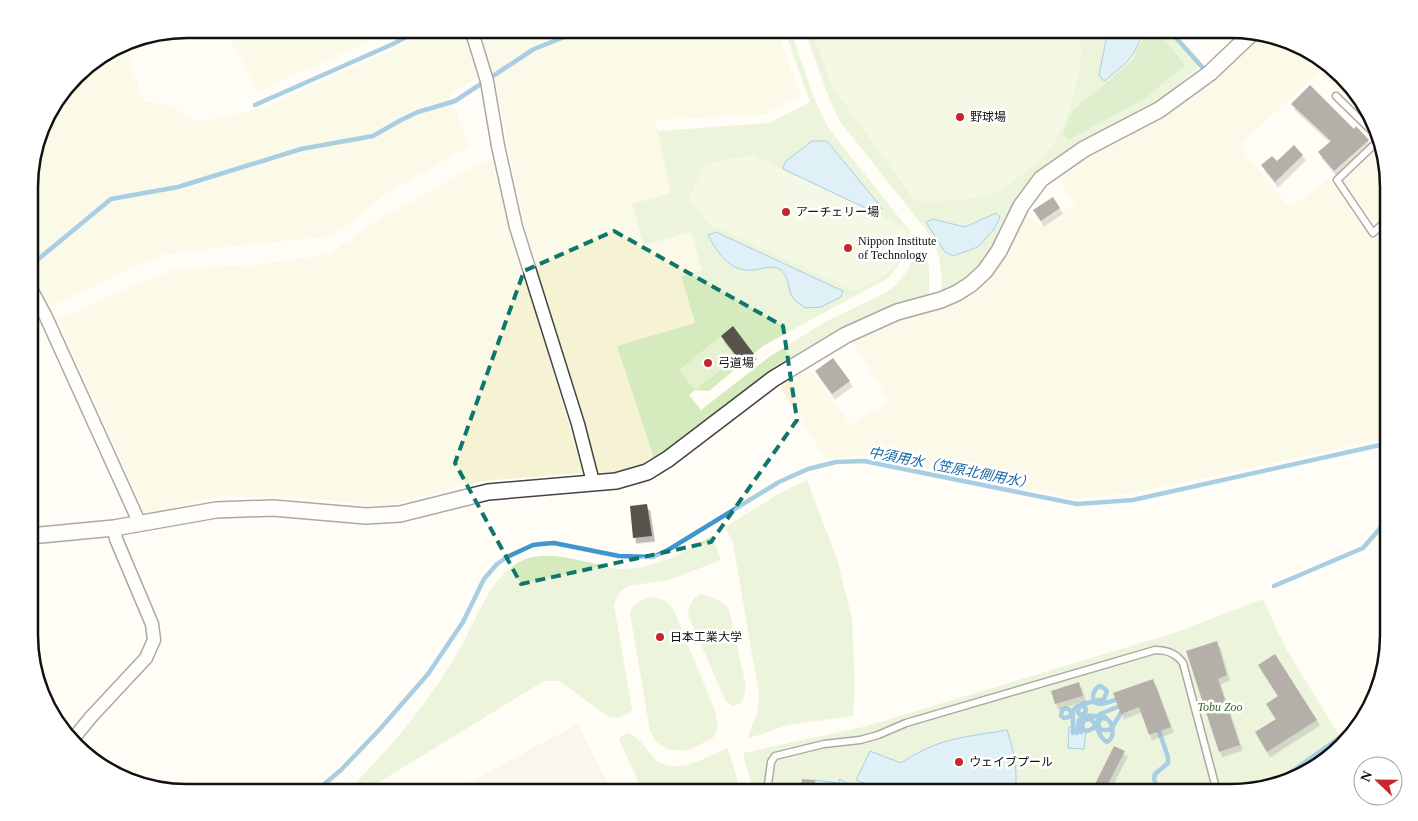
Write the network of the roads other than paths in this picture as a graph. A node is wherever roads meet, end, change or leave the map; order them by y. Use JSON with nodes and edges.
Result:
{"nodes":[{"id":1,"x":474,"y":38,"type":"edge"},
{"id":2,"x":1246,"y":39,"type":"edge"},
{"id":3,"x":1336,"y":96,"type":"dead end"},
{"id":4,"x":1368,"y":127,"type":"edge"},
{"id":5,"x":1374,"y":144,"type":"edge"},
{"id":6,"x":1380,"y":226,"type":"edge"},
{"id":7,"x":38,"y":302,"type":"edge"},
{"id":8,"x":593,"y":482,"type":"junction"},
{"id":9,"x":140,"y":524,"type":"junction"},
{"id":10,"x":114,"y":528,"type":"junction"},
{"id":11,"x":38,"y":535,"type":"edge"},
{"id":12,"x":77,"y":735,"type":"edge"},
{"id":13,"x":768,"y":783,"type":"edge"},
{"id":14,"x":1215,"y":783,"type":"edge"}],
"edges":[{"from":1,"to":8,"type":"street"},
{"from":2,"to":8,"type":"street"},
{"from":3,"to":4,"type":"lane"},
{"from":5,"to":6,"type":"lane"},
{"from":7,"to":9,"type":"street"},
{"from":8,"to":9,"type":"street"},
{"from":9,"to":10,"type":"street"},
{"from":10,"to":11,"type":"street"},
{"from":10,"to":12,"type":"street"},
{"from":13,"to":14,"type":"lane"}]}
